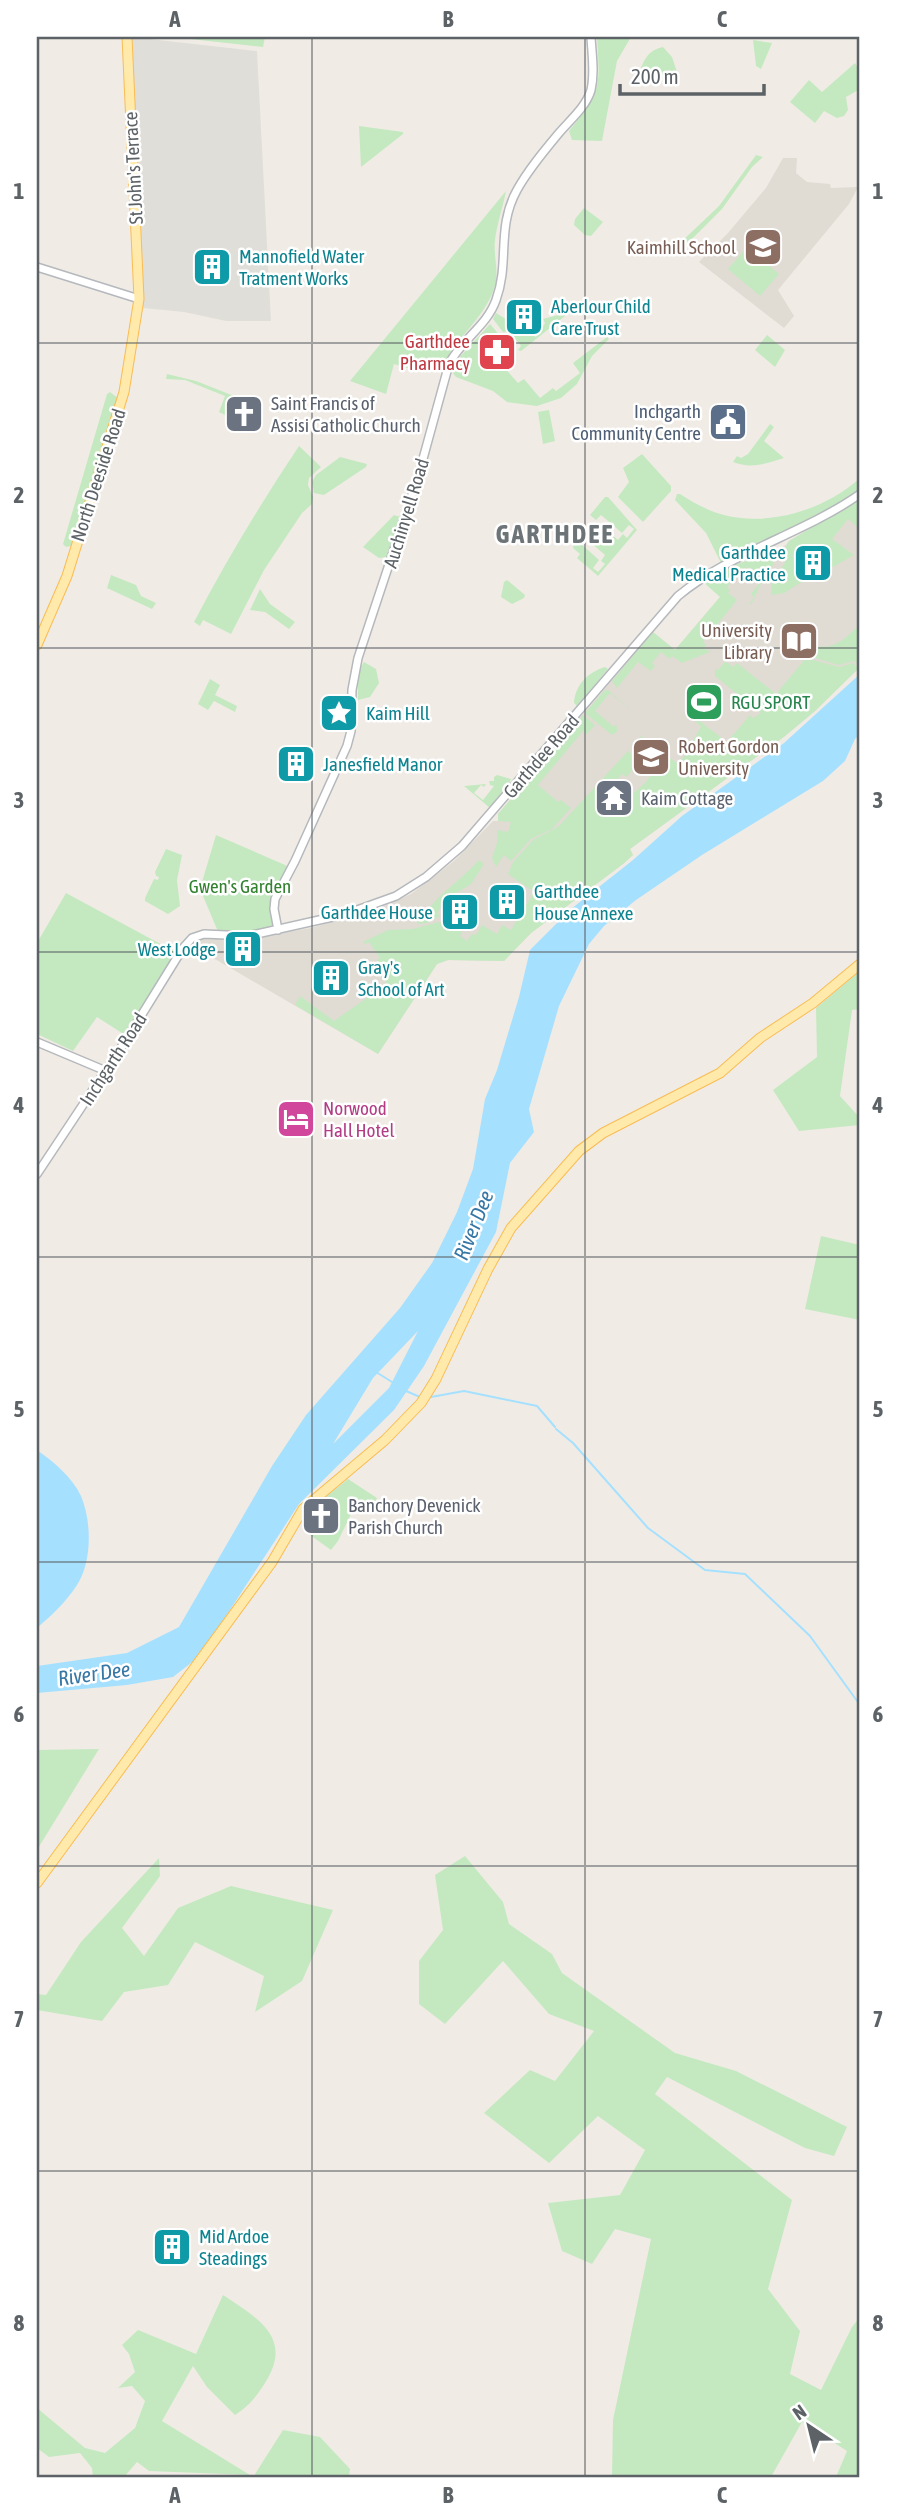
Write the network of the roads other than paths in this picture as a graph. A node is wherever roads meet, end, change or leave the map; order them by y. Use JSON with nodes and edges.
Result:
{"nodes":[{"id":1,"x":127,"y":37,"type":"edge"},
{"id":2,"x":591,"y":37,"type":"edge"},
{"id":3,"x":37,"y":267,"type":"edge"},
{"id":4,"x":139,"y":299,"type":"junction"},
{"id":5,"x":860,"y":494,"type":"edge"},
{"id":6,"x":37,"y":645,"type":"edge"},
{"id":7,"x":278,"y":930,"type":"junction"},
{"id":8,"x":187,"y":942,"type":"joint"},
{"id":9,"x":860,"y":964,"type":"edge"},
{"id":10,"x":37,"y":1042,"type":"edge"},
{"id":11,"x":106,"y":1071,"type":"junction"},
{"id":12,"x":37,"y":1174,"type":"edge"},
{"id":13,"x":37,"y":1883,"type":"edge"}],
"edges":[{"from":1,"to":4,"type":"main road","name":"St John's Terrace"},
{"from":2,"to":7,"type":"street","name":"Auchinyell Road"},
{"from":3,"to":4,"type":"street"},
{"from":4,"to":6,"type":"main road","name":"North Deeside Road"},
{"from":5,"to":7,"type":"street","name":"Garthdee Road"},
{"from":7,"to":8,"type":"street","name":"Garthdee Road"},
{"from":8,"to":11,"type":"street","name":"Inchgarth Road"},
{"from":9,"to":13,"type":"main road"},
{"from":10,"to":11,"type":"street"},
{"from":11,"to":12,"type":"street","name":"Inchgarth Road"}]}
